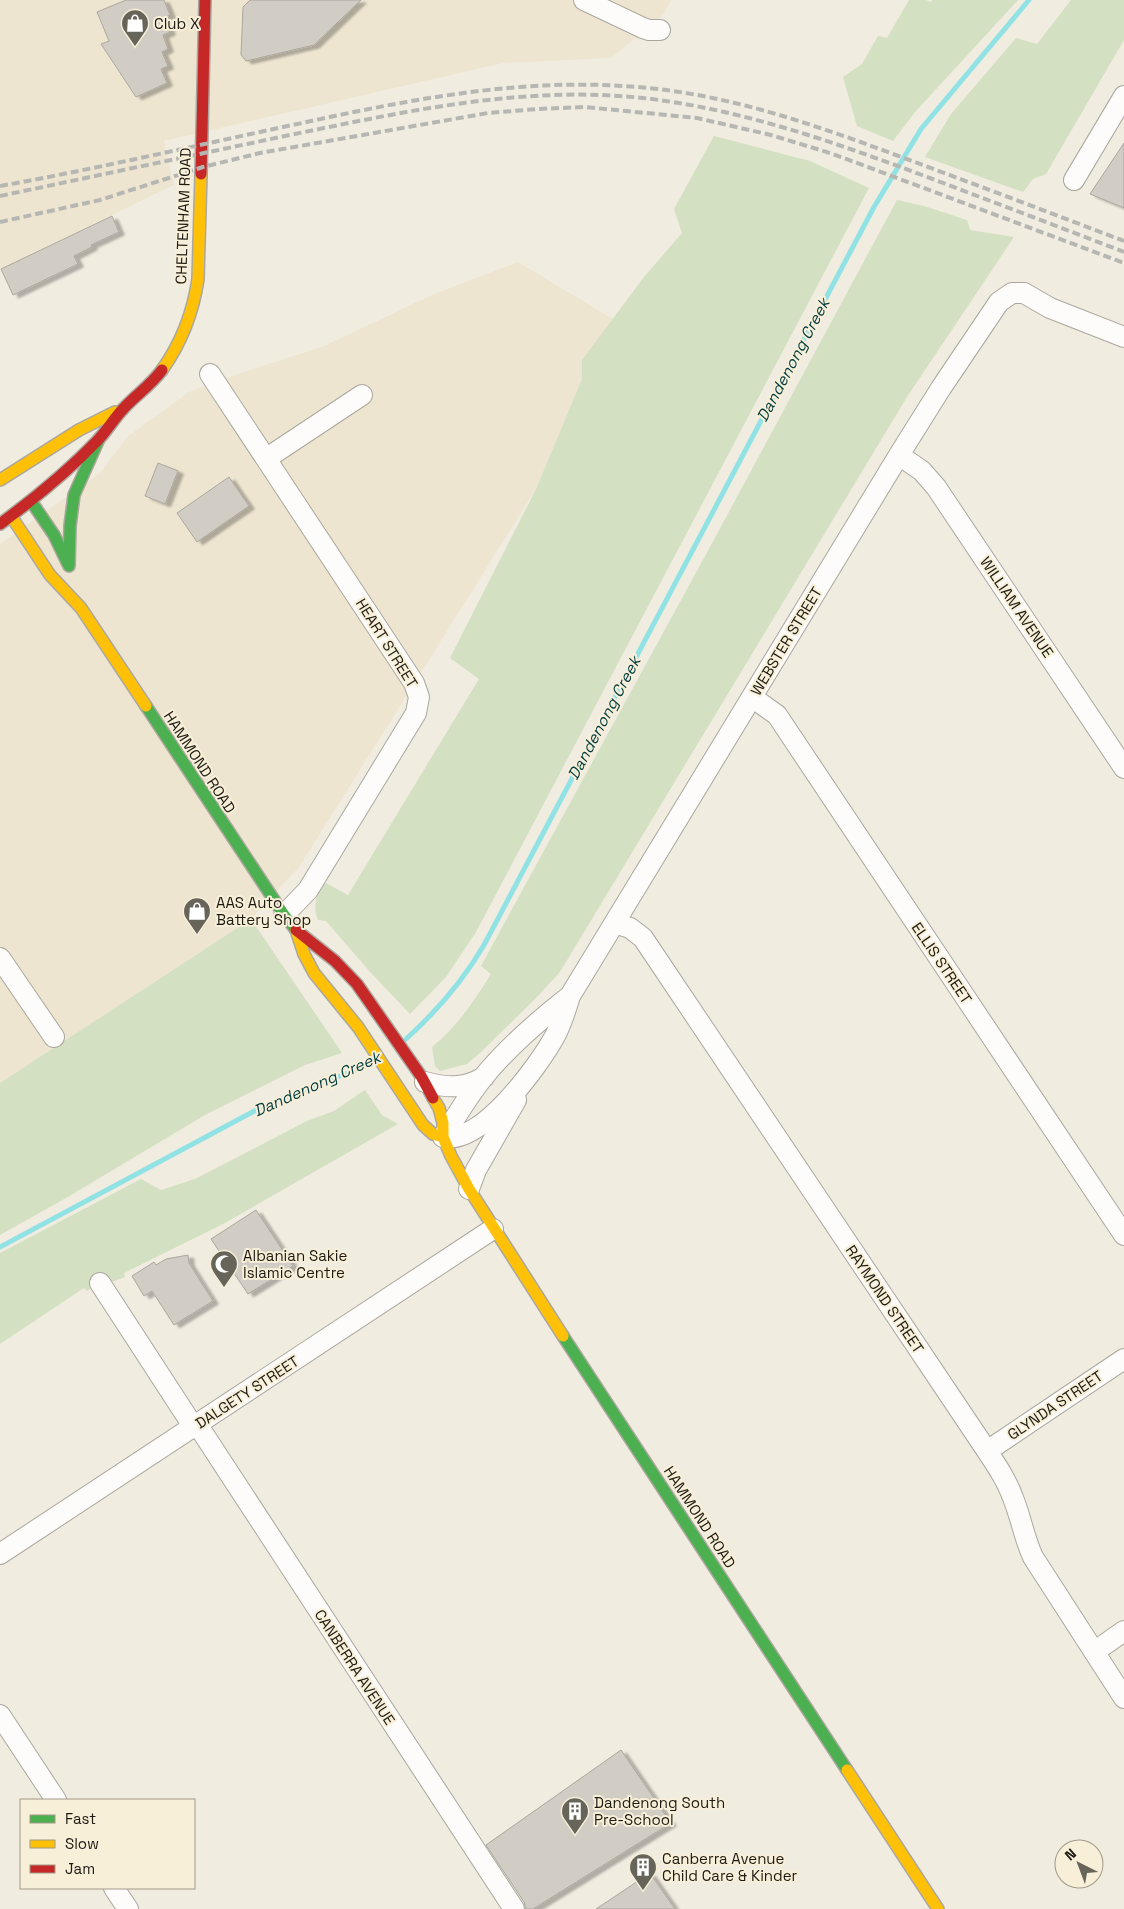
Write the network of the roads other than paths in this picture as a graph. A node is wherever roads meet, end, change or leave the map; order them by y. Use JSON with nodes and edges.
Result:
{"nodes":[{"id":1,"x":205,"y":0,"type":"edge"},
{"id":2,"x":584,"y":0,"type":"edge"},
{"id":3,"x":660,"y":30,"type":"dead end"},
{"id":4,"x":1124,"y":96,"type":"edge"},
{"id":5,"x":1074,"y":180,"type":"dead end"},
{"id":6,"x":1124,"y":337,"type":"edge"},
{"id":7,"x":210,"y":374,"type":"dead end"},
{"id":8,"x":362,"y":395,"type":"dead end"},
{"id":9,"x":124,"y":408,"type":"junction"},
{"id":10,"x":100,"y":438,"type":"junction"},
{"id":11,"x":899,"y":455,"type":"junction"},
{"id":12,"x":267,"y":458,"type":"junction"},
{"id":13,"x":2,"y":485,"type":"edge"},
{"id":14,"x":27,"y":498,"type":"junction"},
{"id":15,"x":10,"y":512,"type":"junction"},
{"id":16,"x":0,"y":524,"type":"edge"},
{"id":17,"x":69,"y":566,"type":"junction"},
{"id":18,"x":81,"y":608,"type":"junction"},
{"id":19,"x":752,"y":697,"type":"junction"},
{"id":20,"x":1124,"y":768,"type":"edge"},
{"id":21,"x":290,"y":922,"type":"junction"},
{"id":22,"x":615,"y":923,"type":"junction"},
{"id":23,"x":0,"y":958,"type":"edge"},
{"id":24,"x":570,"y":996,"type":"junction"},
{"id":25,"x":54,"y":1037,"type":"dead end"},
{"id":26,"x":528,"y":1076,"type":"junction"},
{"id":27,"x":484,"y":1077,"type":"junction"},
{"id":28,"x":423,"y":1079,"type":"junction"},
{"id":29,"x":443,"y":1137,"type":"junction"},
{"id":30,"x":469,"y":1189,"type":"junction"},
{"id":31,"x":493,"y":1229,"type":"junction"},
{"id":32,"x":1124,"y":1235,"type":"edge"},
{"id":33,"x":100,"y":1283,"type":"dead end"},
{"id":34,"x":1124,"y":1359,"type":"edge"},
{"id":35,"x":195,"y":1425,"type":"junction"},
{"id":36,"x":987,"y":1451,"type":"junction"},
{"id":37,"x":0,"y":1554,"type":"edge"},
{"id":38,"x":1124,"y":1631,"type":"edge"},
{"id":39,"x":1094,"y":1652,"type":"junction"},
{"id":40,"x":1124,"y":1698,"type":"edge"},
{"id":41,"x":0,"y":1715,"type":"edge"},
{"id":42,"x":55,"y":1799,"type":"edge"},
{"id":43,"x":115,"y":1889,"type":"edge"},
{"id":44,"x":128,"y":1909,"type":"edge"},
{"id":45,"x":514,"y":1909,"type":"edge"},
{"id":46,"x":938,"y":1909,"type":"edge"}],
"edges":[{"from":1,"to":9,"type":"main road","name":"CHELTENHAM ROAD"},
{"from":2,"to":3,"type":"street"},
{"from":4,"to":5,"type":"street"},
{"from":6,"to":11,"type":"street","name":"WEBSTER STREET"},
{"from":7,"to":12,"type":"street","name":"HEART STREET"},
{"from":8,"to":12,"type":"street"},
{"from":9,"to":10,"type":"main road","name":"CHELTENHAM ROAD"},
{"from":9,"to":13,"type":"main road","name":"CHELTENHAM ROAD"},
{"from":10,"to":14,"type":"main road","name":"CHELTENHAM ROAD"},
{"from":10,"to":17,"type":"main road"},
{"from":11,"to":19,"type":"street","name":"WEBSTER STREET"},
{"from":11,"to":20,"type":"street","name":"WILLIAM AVENUE"},
{"from":12,"to":21,"type":"street","name":"HEART STREET"},
{"from":14,"to":15,"type":"main road","name":"CHELTENHAM ROAD"},
{"from":14,"to":17,"type":"main road","name":"HAMMOND ROAD"},
{"from":15,"to":16,"type":"main road","name":"CHELTENHAM ROAD"},
{"from":15,"to":18,"type":"main road","name":"HAMMOND ROAD"},
{"from":17,"to":18,"type":"main road","name":"HAMMOND ROAD"},
{"from":18,"to":21,"type":"main road","name":"HAMMOND ROAD"},
{"from":19,"to":22,"type":"street","name":"WEBSTER STREET"},
{"from":19,"to":32,"type":"street","name":"ELLIS STREET"},
{"from":21,"to":28,"type":"main road","name":"HAMMOND ROAD"},
{"from":21,"to":29,"type":"main road","name":"HAMMOND ROAD"},
{"from":22,"to":24,"type":"street","name":"WEBSTER STREET"},
{"from":22,"to":36,"type":"street","name":"RAYMOND STREET"},
{"from":23,"to":25,"type":"street"},
{"from":24,"to":26,"type":"street","name":"WEBSTER STREET"},
{"from":24,"to":27,"type":"street","name":"WEBSTER STREET"},
{"from":26,"to":29,"type":"street","name":"WEBSTER STREET"},
{"from":26,"to":30,"type":"street","name":"WEBSTER STREET"},
{"from":27,"to":28,"type":"street","name":"WEBSTER STREET"},
{"from":27,"to":29,"type":"street","name":"WEBSTER STREET"},
{"from":28,"to":29,"type":"main road","name":"HAMMOND ROAD"},
{"from":29,"to":30,"type":"main road","name":"HAMMOND ROAD"},
{"from":30,"to":31,"type":"main road","name":"HAMMOND ROAD"},
{"from":31,"to":35,"type":"street","name":"DALGETY STREET"},
{"from":31,"to":46,"type":"main road","name":"HAMMOND ROAD"},
{"from":33,"to":35,"type":"street","name":"CANBERRA AVENUE"},
{"from":34,"to":36,"type":"street","name":"GLYNDA STREET"},
{"from":35,"to":37,"type":"street","name":"DALGETY STREET"},
{"from":35,"to":45,"type":"street","name":"CANBERRA AVENUE"},
{"from":36,"to":39,"type":"street","name":"RAYMOND STREET"},
{"from":38,"to":39,"type":"street"},
{"from":39,"to":40,"type":"street","name":"RAYMOND STREET"},
{"from":41,"to":42,"type":"street"},
{"from":43,"to":44,"type":"street"}]}
